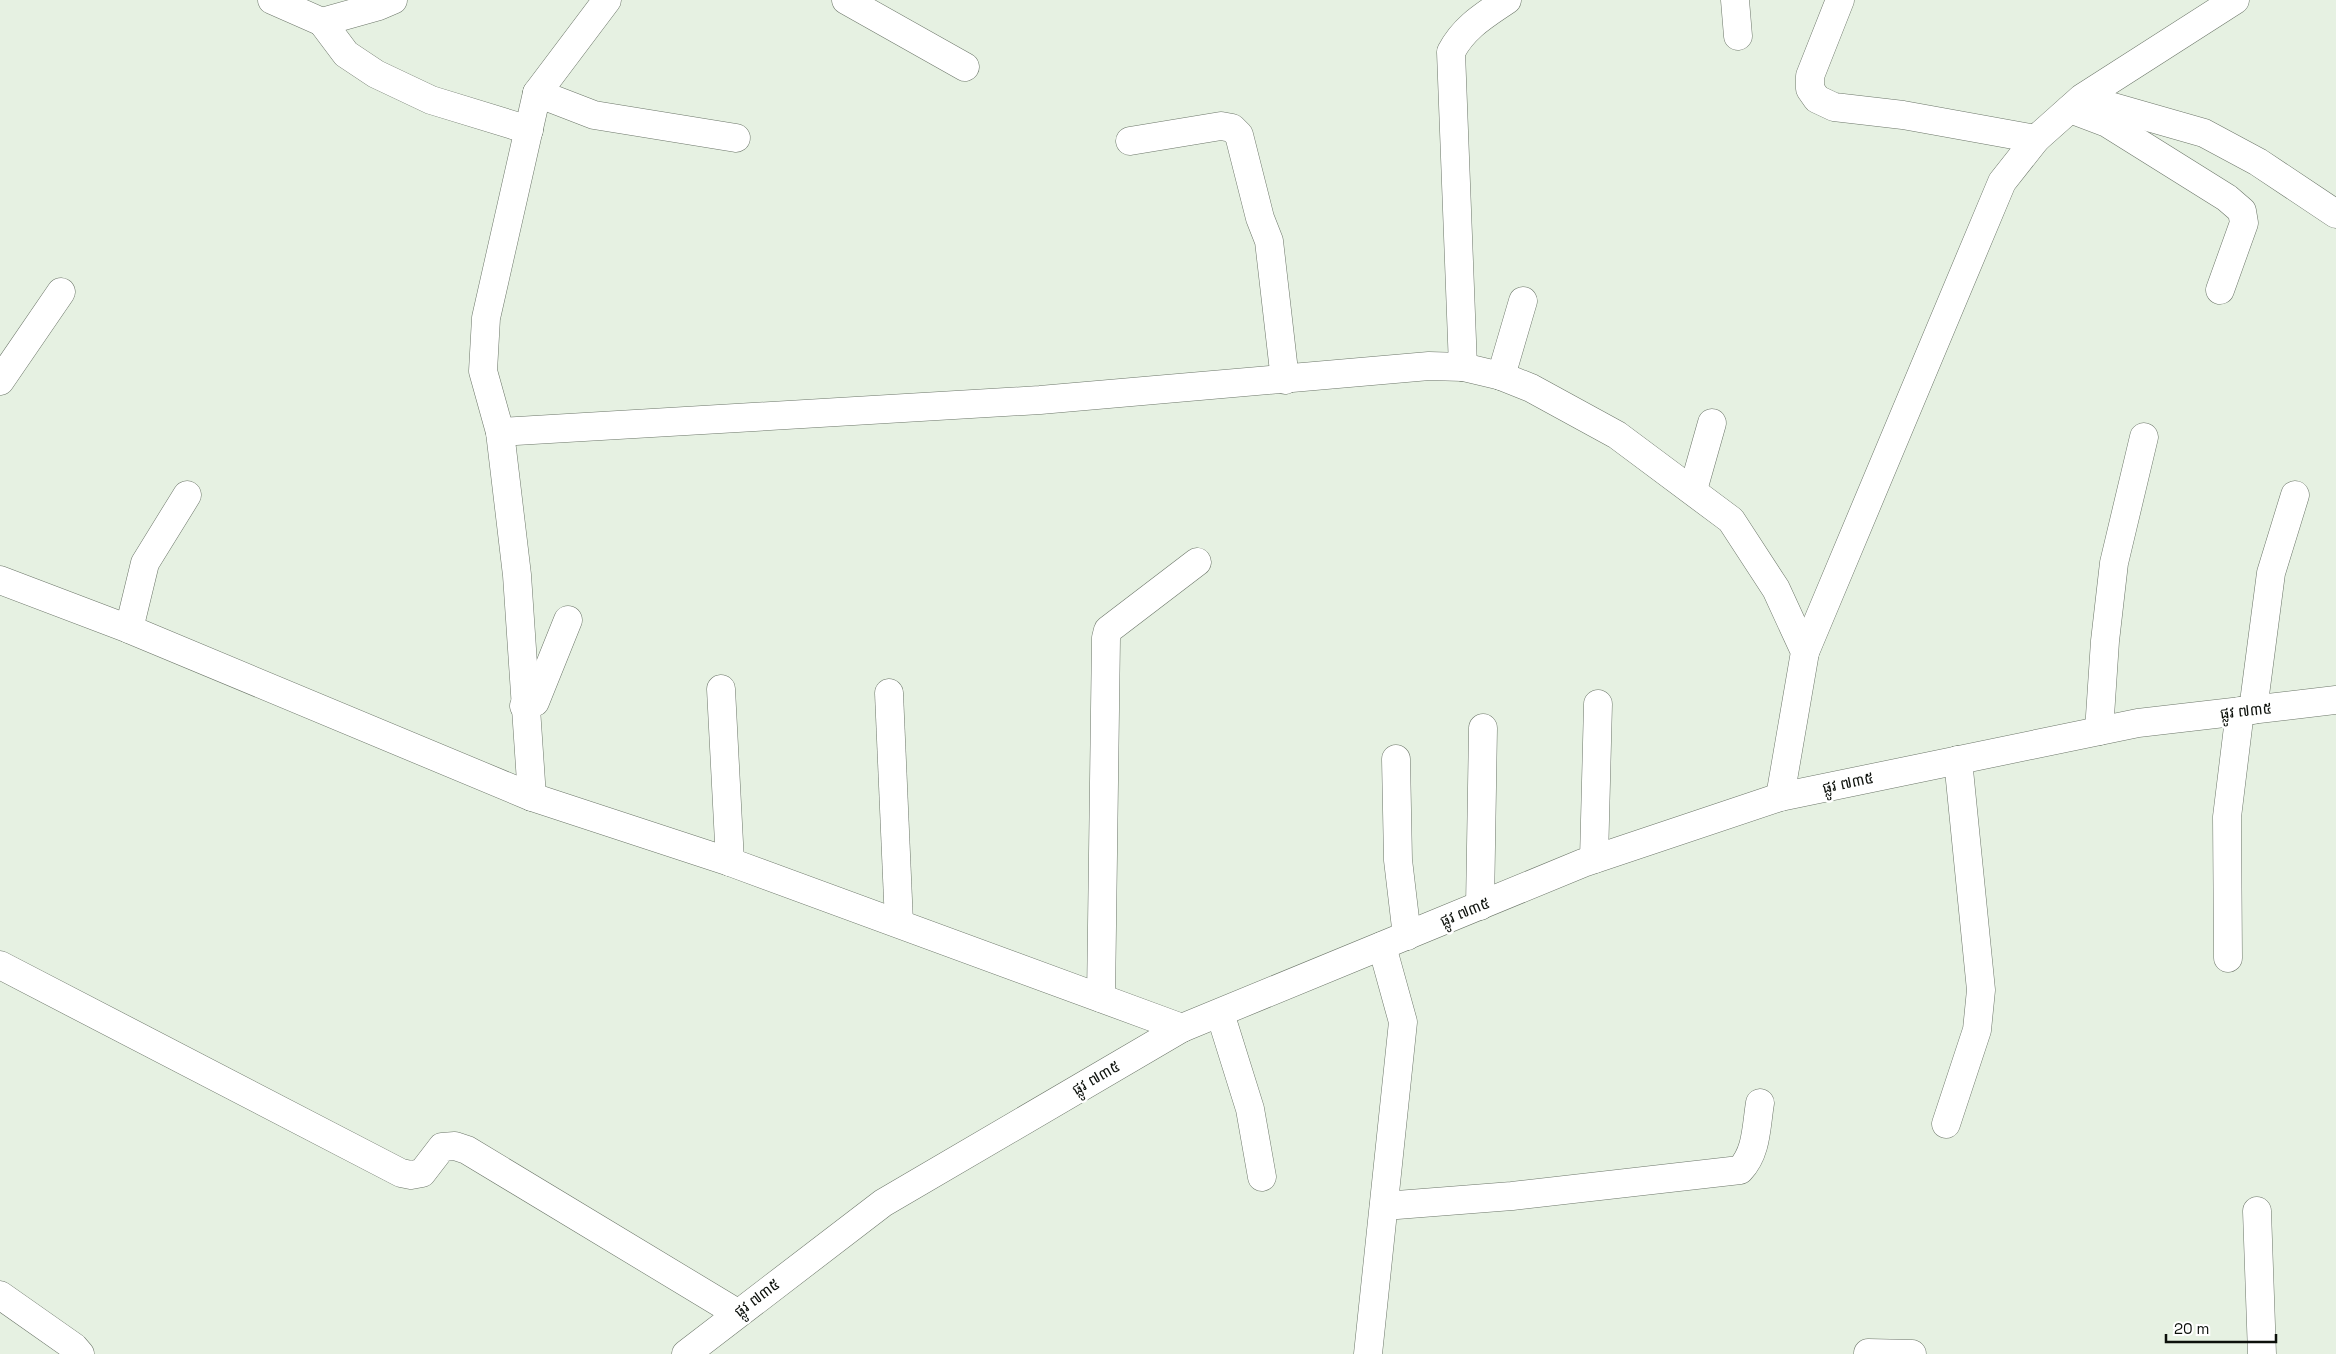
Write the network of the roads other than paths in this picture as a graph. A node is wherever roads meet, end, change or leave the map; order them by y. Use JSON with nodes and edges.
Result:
{"nodes":[{"id":1,"x":272,"y":0,"type":"edge"},
{"id":2,"x":393,"y":0,"type":"edge"},
{"id":3,"x":607,"y":0,"type":"edge"},
{"id":4,"x":846,"y":0,"type":"edge"},
{"id":5,"x":1507,"y":0,"type":"edge"},
{"id":6,"x":1735,"y":0,"type":"edge"},
{"id":7,"x":1840,"y":0,"type":"edge"},
{"id":8,"x":2235,"y":0,"type":"edge"},
{"id":9,"x":322,"y":22,"type":"junction"},
{"id":10,"x":1738,"y":36,"type":"dead end"},
{"id":11,"x":965,"y":68,"type":"dead end"},
{"id":12,"x":537,"y":93,"type":"junction"},
{"id":13,"x":2076,"y":103,"type":"junction"},
{"id":14,"x":529,"y":130,"type":"junction"},
{"id":15,"x":736,"y":138,"type":"dead end"},
{"id":16,"x":2036,"y":138,"type":"junction"},
{"id":17,"x":1130,"y":141,"type":"dead end"},
{"id":18,"x":2336,"y":214,"type":"edge"},
{"id":19,"x":2220,"y":290,"type":"dead end"},
{"id":20,"x":61,"y":292,"type":"dead end"},
{"id":21,"x":1522,"y":301,"type":"dead end"},
{"id":22,"x":1463,"y":367,"type":"junction"},
{"id":23,"x":1501,"y":376,"type":"junction"},
{"id":24,"x":1285,"y":380,"type":"junction"},
{"id":25,"x":0,"y":381,"type":"edge"},
{"id":26,"x":1712,"y":423,"type":"dead end"},
{"id":27,"x":500,"y":432,"type":"junction"},
{"id":28,"x":2144,"y":437,"type":"dead end"},
{"id":29,"x":1693,"y":490,"type":"junction"},
{"id":30,"x":187,"y":495,"type":"dead end"},
{"id":31,"x":2295,"y":495,"type":"dead end"},
{"id":32,"x":1197,"y":562,"type":"dead end"},
{"id":33,"x":0,"y":580,"type":"edge"},
{"id":34,"x":568,"y":620,"type":"dead end"},
{"id":35,"x":128,"y":629,"type":"junction"},
{"id":36,"x":1805,"y":652,"type":"junction"},
{"id":37,"x":721,"y":689,"type":"dead end"},
{"id":38,"x":888,"y":693,"type":"dead end"},
{"id":39,"x":2336,"y":700,"type":"edge"},
{"id":40,"x":1598,"y":704,"type":"dead end"},
{"id":41,"x":524,"y":706,"type":"junction"},
{"id":42,"x":2246,"y":711,"type":"junction"},
{"id":43,"x":1483,"y":728,"type":"dead end"},
{"id":44,"x":2099,"y":731,"type":"junction"},
{"id":45,"x":1396,"y":759,"type":"dead end"},
{"id":46,"x":1958,"y":760,"type":"junction"},
{"id":47,"x":532,"y":797,"type":"junction"},
{"id":48,"x":1780,"y":797,"type":"junction"},
{"id":49,"x":1594,"y":859,"type":"junction"},
{"id":50,"x":730,"y":862,"type":"junction"},
{"id":51,"x":1480,"y":906,"type":"junction"},
{"id":52,"x":899,"y":923,"type":"junction"},
{"id":53,"x":1407,"y":936,"type":"junction"},
{"id":54,"x":1382,"y":946,"type":"junction"},
{"id":55,"x":2228,"y":958,"type":"dead end"},
{"id":56,"x":0,"y":965,"type":"edge"},
{"id":57,"x":1101,"y":998,"type":"junction"},
{"id":58,"x":1220,"y":1013,"type":"junction"},
{"id":59,"x":1182,"y":1028,"type":"junction"},
{"id":60,"x":1760,"y":1104,"type":"dead end"},
{"id":61,"x":1946,"y":1124,"type":"dead end"},
{"id":62,"x":1262,"y":1177,"type":"dead end"},
{"id":63,"x":1384,"y":1206,"type":"junction"},
{"id":64,"x":2257,"y":1211,"type":"dead end"},
{"id":65,"x":0,"y":1295,"type":"edge"},
{"id":66,"x":737,"y":1313,"type":"junction"},
{"id":67,"x":1868,"y":1353,"type":"edge"},
{"id":68,"x":80,"y":1354,"type":"edge"},
{"id":69,"x":686,"y":1354,"type":"edge"},
{"id":70,"x":1368,"y":1354,"type":"edge"},
{"id":71,"x":1912,"y":1354,"type":"edge"},
{"id":72,"x":2262,"y":1354,"type":"edge"}],
"edges":[{"from":1,"to":9,"type":"street"},
{"from":2,"to":9,"type":"street"},
{"from":3,"to":12,"type":"street"},
{"from":4,"to":11,"type":"street"},
{"from":5,"to":22,"type":"street"},
{"from":6,"to":10,"type":"street"},
{"from":7,"to":16,"type":"street"},
{"from":8,"to":13,"type":"street"},
{"from":9,"to":14,"type":"street"},
{"from":12,"to":14,"type":"street"},
{"from":12,"to":15,"type":"street"},
{"from":13,"to":16,"type":"street"},
{"from":13,"to":18,"type":"street"},
{"from":13,"to":19,"type":"street"},
{"from":14,"to":27,"type":"street"},
{"from":16,"to":36,"type":"street"},
{"from":17,"to":24,"type":"street"},
{"from":20,"to":25,"type":"street"},
{"from":21,"to":23,"type":"street"},
{"from":22,"to":23,"type":"street"},
{"from":22,"to":24,"type":"street"},
{"from":23,"to":29,"type":"street"},
{"from":24,"to":27,"type":"street"},
{"from":26,"to":29,"type":"street"},
{"from":27,"to":41,"type":"street"},
{"from":28,"to":44,"type":"street"},
{"from":29,"to":36,"type":"street"},
{"from":30,"to":35,"type":"street"},
{"from":31,"to":42,"type":"street"},
{"from":32,"to":57,"type":"street"},
{"from":33,"to":35,"type":"street"},
{"from":34,"to":41,"type":"street"},
{"from":35,"to":47,"type":"street"},
{"from":36,"to":48,"type":"street"},
{"from":37,"to":50,"type":"street"},
{"from":38,"to":52,"type":"street"},
{"from":39,"to":42,"type":"street","name":"ផ្លូវ ៧៣៥"},
{"from":40,"to":49,"type":"street"},
{"from":41,"to":47,"type":"street"},
{"from":42,"to":44,"type":"street","name":"ផ្លូវ ៧៣៥"},
{"from":42,"to":55,"type":"street"},
{"from":43,"to":51,"type":"street"},
{"from":44,"to":46,"type":"street","name":"ផ្លូវ ៧៣៥"},
{"from":45,"to":53,"type":"street"},
{"from":46,"to":48,"type":"street","name":"ផ្លូវ ៧៣៥"},
{"from":46,"to":61,"type":"street"},
{"from":47,"to":50,"type":"street"},
{"from":48,"to":49,"type":"street","name":"ផ្លូវ ៧៣៥"},
{"from":49,"to":51,"type":"street","name":"ផ្លូវ ៧៣៥"},
{"from":50,"to":52,"type":"street"},
{"from":51,"to":53,"type":"street","name":"ផ្លូវ ៧៣៥"},
{"from":52,"to":57,"type":"street"},
{"from":53,"to":54,"type":"street","name":"ផ្លូវ ៧៣៥"},
{"from":54,"to":58,"type":"street","name":"ផ្លូវ ៧៣៥"},
{"from":54,"to":63,"type":"street"},
{"from":56,"to":66,"type":"street"},
{"from":57,"to":59,"type":"street"},
{"from":58,"to":59,"type":"street","name":"ផ្លូវ ៧៣៥"},
{"from":58,"to":62,"type":"street"},
{"from":59,"to":66,"type":"street","name":"ផ្លូវ ៧៣៥"},
{"from":60,"to":63,"type":"street"},
{"from":63,"to":70,"type":"street"},
{"from":64,"to":72,"type":"street"},
{"from":65,"to":68,"type":"street"},
{"from":66,"to":69,"type":"street","name":"ផ្លូវ ៧៣៥"},
{"from":67,"to":71,"type":"street"}]}
